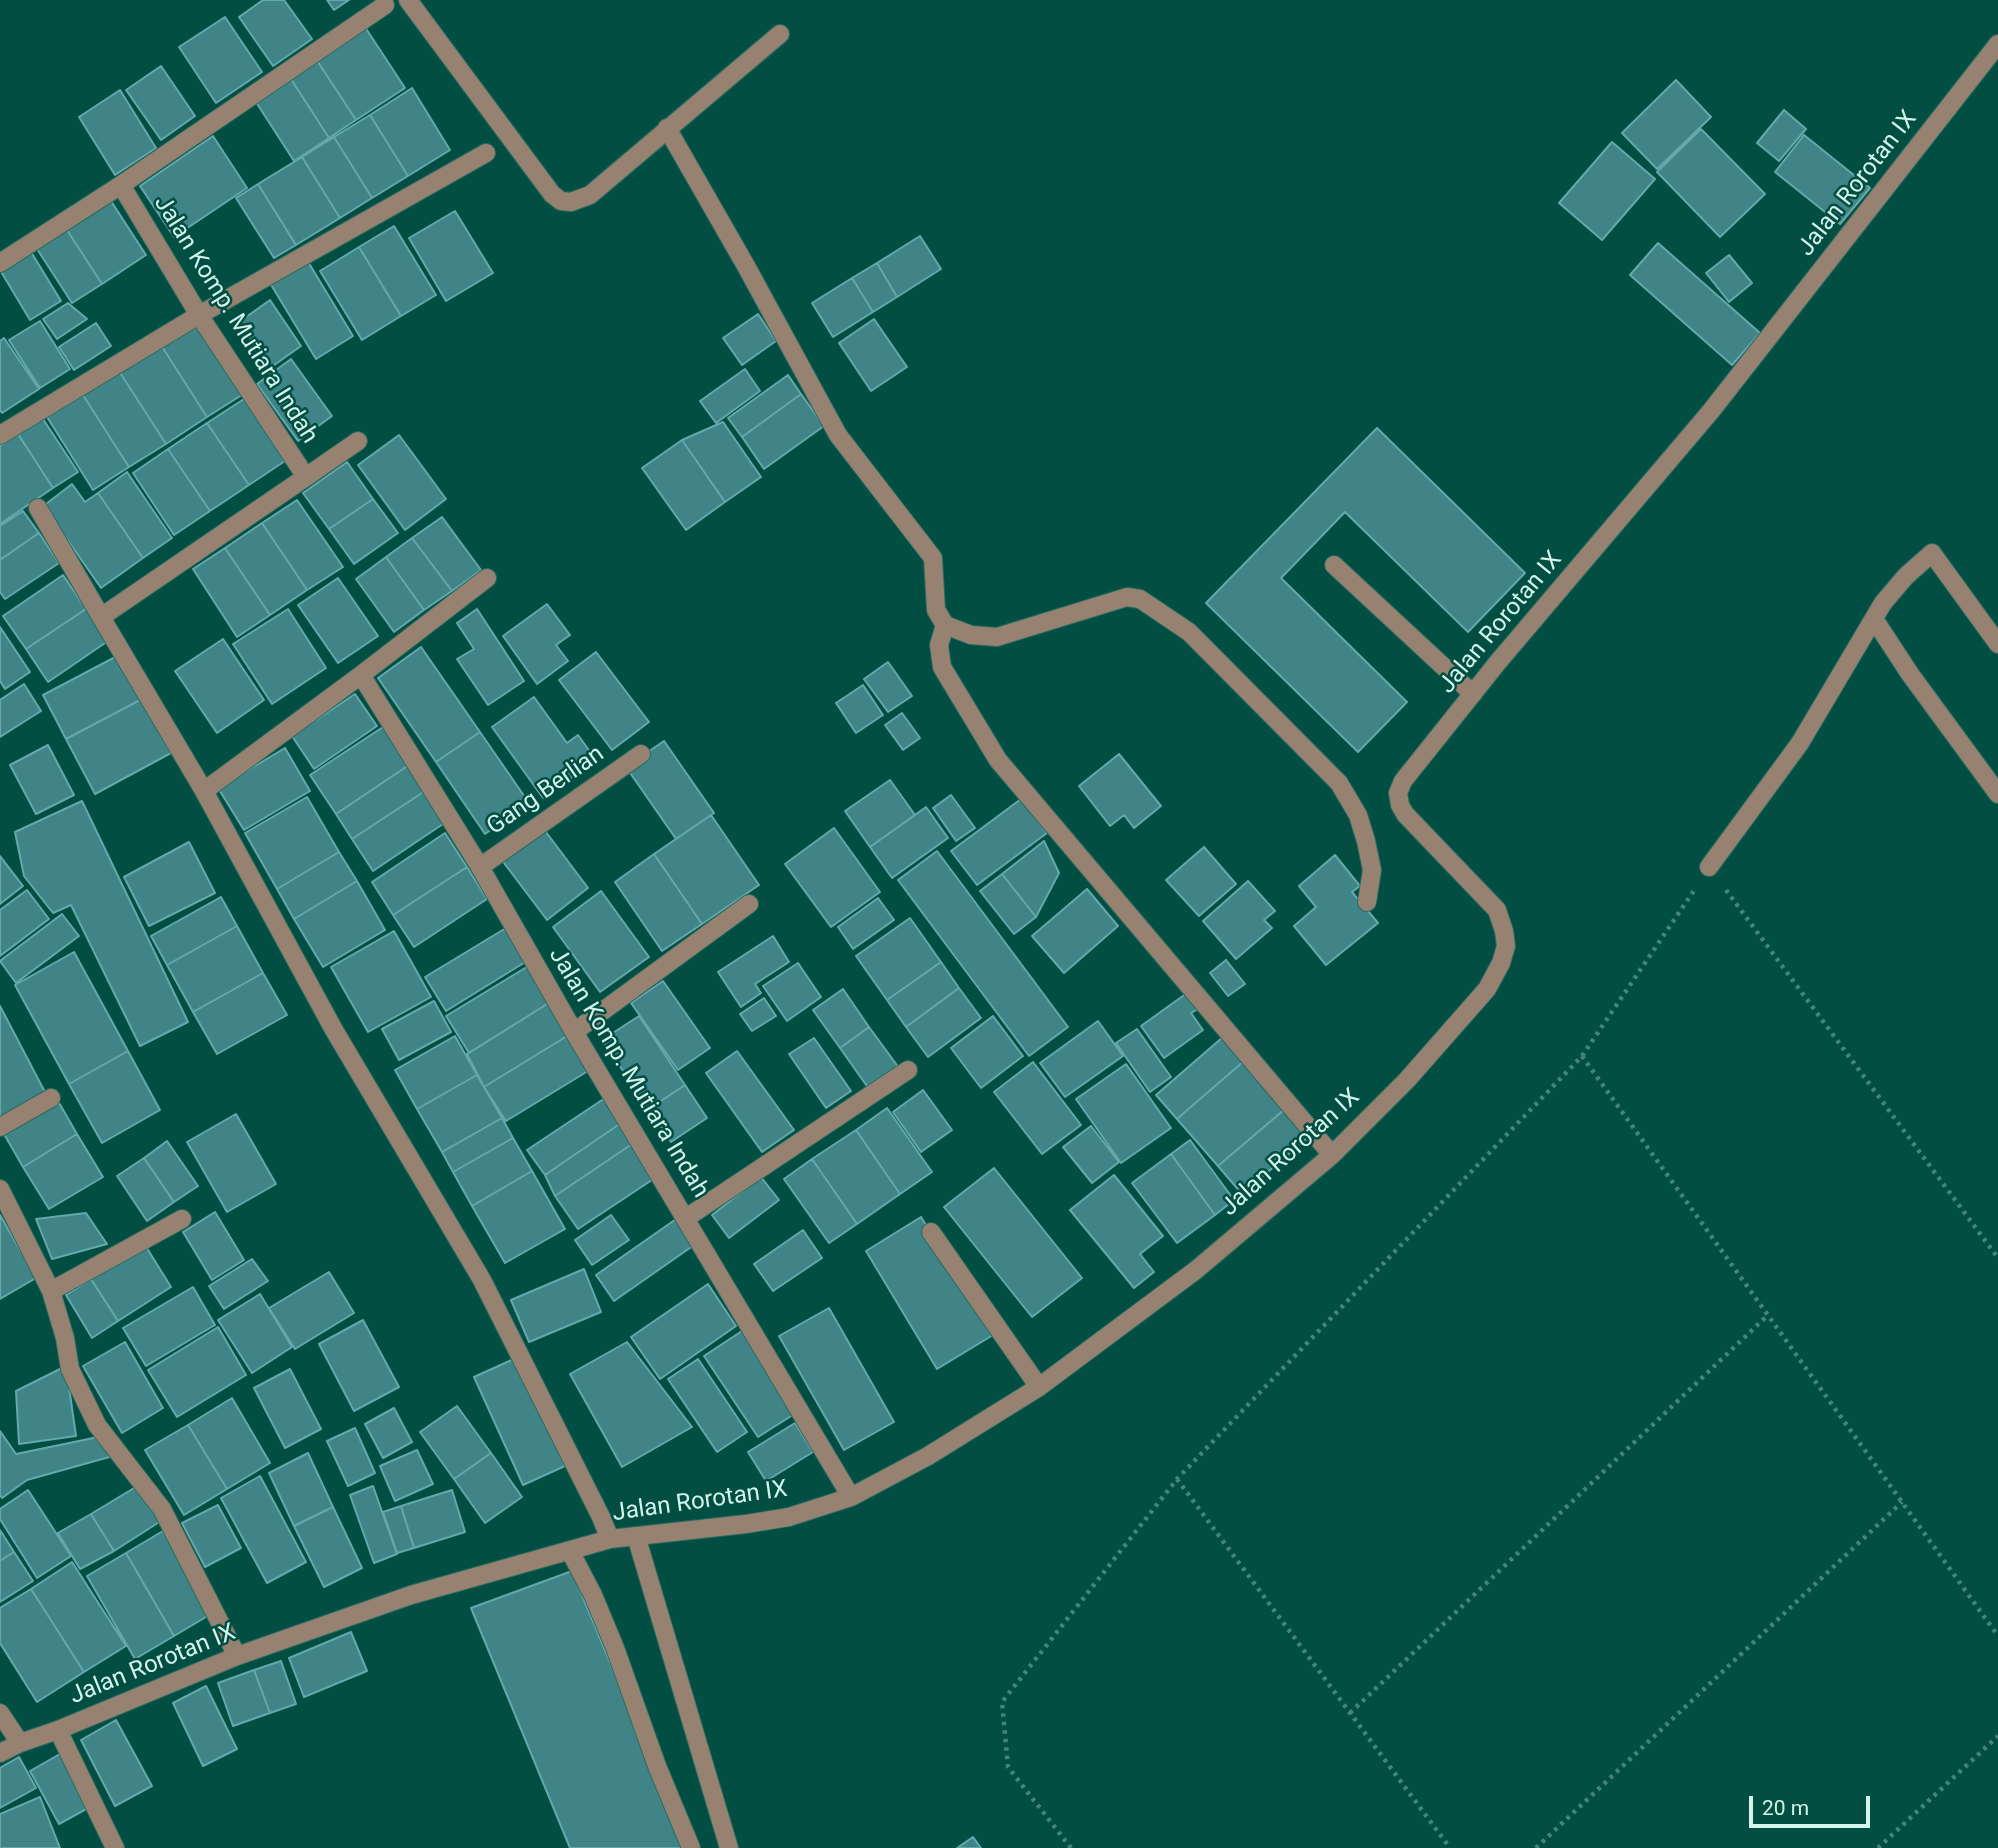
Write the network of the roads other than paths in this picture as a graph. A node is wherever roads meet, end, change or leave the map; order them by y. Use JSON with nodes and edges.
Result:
{"nodes":[{"id":1,"x":408,"y":0,"type":"edge"},
{"id":2,"x":385,"y":5,"type":"dead end"},
{"id":3,"x":780,"y":34,"type":"dead end"},
{"id":4,"x":1998,"y":44,"type":"edge"},
{"id":5,"x":667,"y":128,"type":"junction"},
{"id":6,"x":486,"y":153,"type":"dead end"},
{"id":7,"x":121,"y":185,"type":"junction"},
{"id":8,"x":0,"y":263,"type":"edge"},
{"id":9,"x":199,"y":315,"type":"junction"},
{"id":10,"x":0,"y":435,"type":"edge"},
{"id":11,"x":358,"y":441,"type":"dead end"},
{"id":12,"x":306,"y":477,"type":"junction"},
{"id":13,"x":38,"y":509,"type":"dead end"},
{"id":14,"x":1334,"y":565,"type":"dead end"},
{"id":15,"x":487,"y":578,"type":"dead end"},
{"id":16,"x":100,"y":617,"type":"junction"},
{"id":17,"x":1874,"y":619,"type":"junction"},
{"id":18,"x":945,"y":625,"type":"junction"},
{"id":19,"x":1998,"y":644,"type":"edge"},
{"id":20,"x":361,"y":675,"type":"junction"},
{"id":21,"x":1473,"y":694,"type":"junction"},
{"id":22,"x":641,"y":754,"type":"dead end"},
{"id":23,"x":204,"y":790,"type":"junction"},
{"id":24,"x":1998,"y":794,"type":"edge"},
{"id":25,"x":480,"y":867,"type":"junction"},
{"id":26,"x":1709,"y":867,"type":"road end"},
{"id":27,"x":1367,"y":902,"type":"dead end"},
{"id":28,"x":749,"y":904,"type":"dead end"},
{"id":29,"x":574,"y":1032,"type":"junction"},
{"id":30,"x":908,"y":1070,"type":"dead end"},
{"id":31,"x":51,"y":1098,"type":"dead end"},
{"id":32,"x":0,"y":1126,"type":"edge"},
{"id":33,"x":1332,"y":1155,"type":"junction"},
{"id":34,"x":0,"y":1189,"type":"edge"},
{"id":35,"x":182,"y":1219,"type":"dead end"},
{"id":36,"x":686,"y":1219,"type":"junction"},
{"id":37,"x":931,"y":1232,"type":"dead end"},
{"id":38,"x":51,"y":1291,"type":"junction"},
{"id":39,"x":1039,"y":1387,"type":"junction"},
{"id":40,"x":851,"y":1497,"type":"junction"},
{"id":41,"x":636,"y":1536,"type":"junction"},
{"id":42,"x":610,"y":1539,"type":"junction"},
{"id":43,"x":570,"y":1550,"type":"junction"},
{"id":44,"x":237,"y":1656,"type":"junction"},
{"id":45,"x":0,"y":1713,"type":"edge"},
{"id":46,"x":58,"y":1730,"type":"junction"},
{"id":47,"x":20,"y":1742,"type":"junction"},
{"id":48,"x":0,"y":1753,"type":"edge"},
{"id":49,"x":115,"y":1848,"type":"edge"},
{"id":50,"x":691,"y":1848,"type":"edge"},
{"id":51,"x":729,"y":1848,"type":"edge"}],
"edges":[{"from":1,"to":5,"type":"street"},
{"from":2,"to":7,"type":"street","name":"Jalan Komp. Mutiara Indah"},
{"from":3,"to":5,"type":"street"},
{"from":4,"to":21,"type":"street","name":"Jalan Rorotan IX"},
{"from":5,"to":18,"type":"street"},
{"from":6,"to":9,"type":"street"},
{"from":7,"to":8,"type":"street"},
{"from":7,"to":9,"type":"street","name":"Jalan Komp. Mutiara Indah"},
{"from":9,"to":10,"type":"street"},
{"from":9,"to":12,"type":"street","name":"Jalan Komp. Mutiara Indah"},
{"from":11,"to":12,"type":"street"},
{"from":12,"to":16,"type":"street","name":"Jalan Komp. Mutiara Indah"},
{"from":13,"to":16,"type":"street"},
{"from":14,"to":21,"type":"street"},
{"from":15,"to":20,"type":"street"},
{"from":16,"to":23,"type":"street"},
{"from":17,"to":19,"type":"street"},
{"from":17,"to":24,"type":"street"},
{"from":17,"to":26,"type":"street"},
{"from":18,"to":27,"type":"street"},
{"from":18,"to":33,"type":"street"},
{"from":20,"to":23,"type":"street"},
{"from":20,"to":25,"type":"street","name":"Jalan Komp. Mutiara Indah"},
{"from":21,"to":33,"type":"street","name":"Jalan Rorotan IX"},
{"from":22,"to":25,"type":"street","name":"Gang Berlian"},
{"from":23,"to":42,"type":"street"},
{"from":25,"to":29,"type":"street","name":"Jalan Komp. Mutiara Indah"},
{"from":28,"to":29,"type":"street"},
{"from":29,"to":36,"type":"street","name":"Jalan Komp. Mutiara Indah"},
{"from":30,"to":36,"type":"street"},
{"from":31,"to":32,"type":"street"},
{"from":33,"to":39,"type":"street","name":"Jalan Rorotan IX"},
{"from":34,"to":38,"type":"street"},
{"from":35,"to":38,"type":"street"},
{"from":36,"to":40,"type":"street","name":"Jalan Komp. Mutiara Indah"},
{"from":37,"to":39,"type":"street"},
{"from":38,"to":44,"type":"street"},
{"from":39,"to":40,"type":"street","name":"Jalan Rorotan IX"},
{"from":40,"to":41,"type":"street","name":"Jalan Rorotan IX"},
{"from":41,"to":42,"type":"street","name":"Jalan Rorotan IX"},
{"from":41,"to":51,"type":"street"},
{"from":42,"to":43,"type":"street","name":"Jalan Rorotan IX"},
{"from":43,"to":44,"type":"street","name":"Jalan Rorotan IX"},
{"from":43,"to":50,"type":"street"},
{"from":44,"to":46,"type":"street","name":"Jalan Rorotan IX"},
{"from":45,"to":47,"type":"street"},
{"from":46,"to":47,"type":"street","name":"Jalan Rorotan IX"},
{"from":46,"to":49,"type":"street"},
{"from":47,"to":48,"type":"street","name":"Jalan Rorotan IX"}]}
